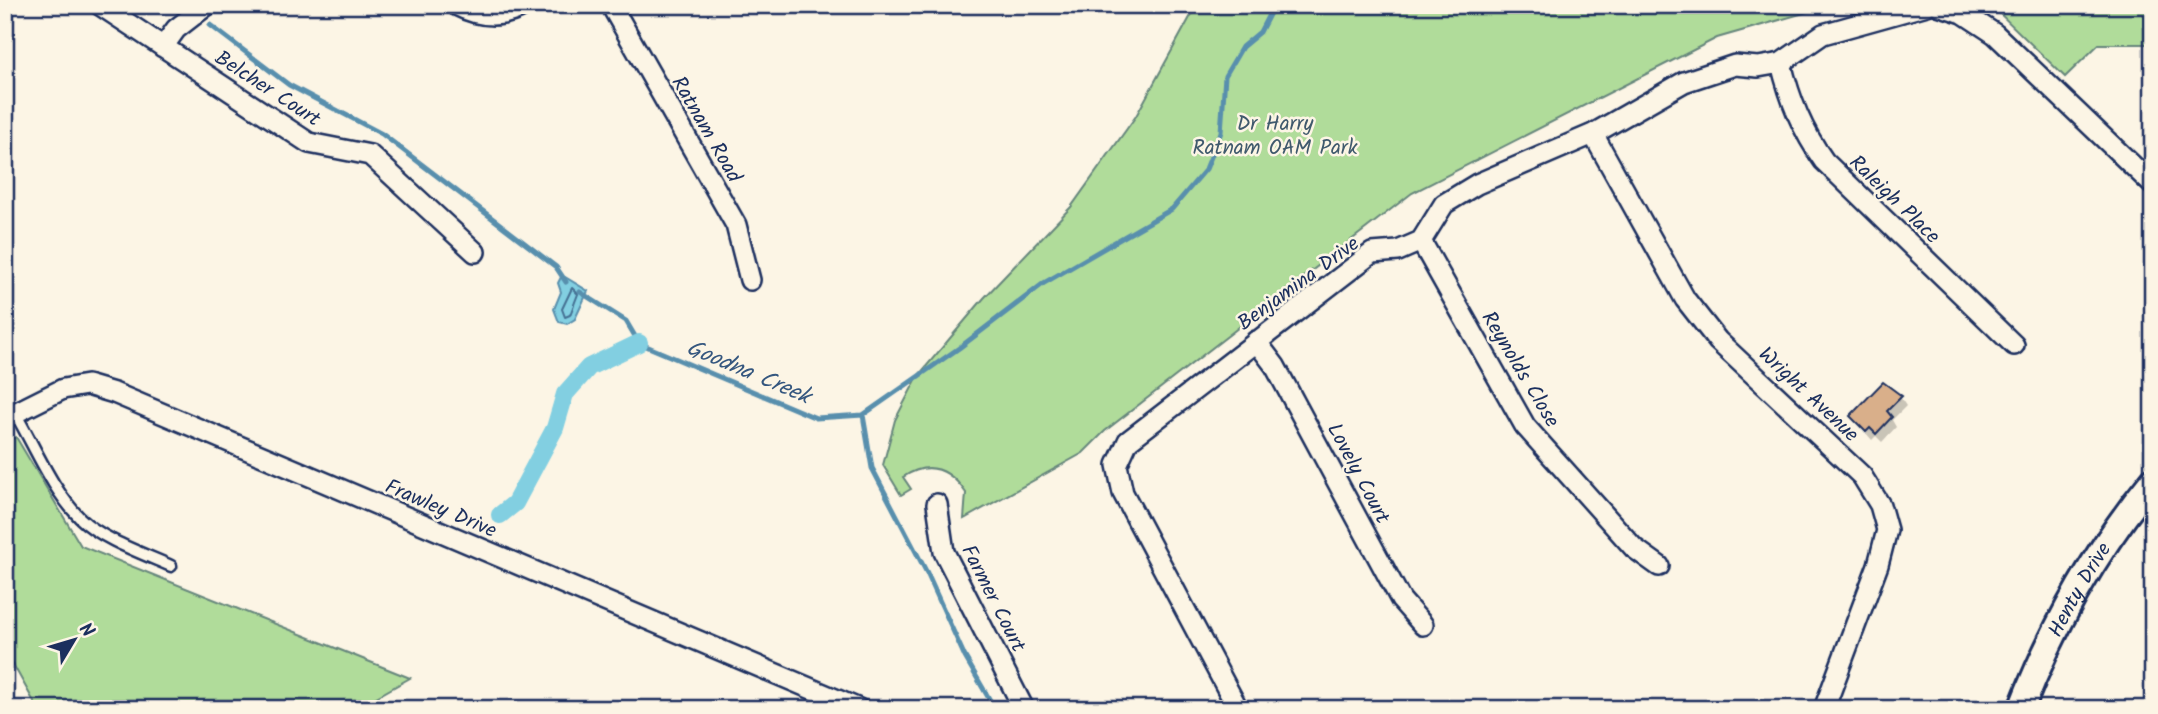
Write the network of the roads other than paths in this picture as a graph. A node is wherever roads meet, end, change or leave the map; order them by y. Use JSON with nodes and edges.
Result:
{"nodes":[{"id":1,"x":100,"y":5,"type":"edge"},
{"id":2,"x":207,"y":5,"type":"edge"},
{"id":3,"x":456,"y":5,"type":"edge"},
{"id":4,"x":526,"y":5,"type":"edge"},
{"id":5,"x":611,"y":5,"type":"edge"},
{"id":6,"x":1927,"y":5,"type":"edge"},
{"id":7,"x":1938,"y":5,"type":"edge"},
{"id":8,"x":163,"y":47,"type":"junction"},
{"id":9,"x":1781,"y":63,"type":"junction"},
{"id":10,"x":1594,"y":134,"type":"junction"},
{"id":11,"x":2153,"y":185,"type":"edge"},
{"id":12,"x":1421,"y":241,"type":"junction"},
{"id":13,"x":475,"y":252,"type":"dead end"},
{"id":14,"x":750,"y":280,"type":"dead end"},
{"id":15,"x":1256,"y":341,"type":"junction"},
{"id":16,"x":2014,"y":345,"type":"dead end"},
{"id":17,"x":10,"y":415,"type":"edge"},
{"id":18,"x":2153,"y":480,"type":"edge"},
{"id":19,"x":937,"y":504,"type":"dead end"},
{"id":20,"x":171,"y":566,"type":"dead end"},
{"id":21,"x":1659,"y":566,"type":"dead end"},
{"id":22,"x":1423,"y":625,"type":"dead end"},
{"id":23,"x":859,"y":709,"type":"edge"},
{"id":24,"x":1024,"y":709,"type":"edge"},
{"id":25,"x":1238,"y":709,"type":"edge"},
{"id":26,"x":1824,"y":709,"type":"edge"},
{"id":27,"x":2021,"y":709,"type":"edge"}],
"edges":[{"from":1,"to":8,"type":"street","name":"Belcher Court"},
{"from":2,"to":8,"type":"street"},
{"from":3,"to":4,"type":"street"},
{"from":5,"to":14,"type":"street","name":"Ratnam Road"},
{"from":6,"to":9,"type":"street"},
{"from":7,"to":11,"type":"street"},
{"from":8,"to":13,"type":"street","name":"Belcher Court"},
{"from":9,"to":10,"type":"street"},
{"from":9,"to":16,"type":"street","name":"Raleigh Place"},
{"from":10,"to":12,"type":"street"},
{"from":10,"to":26,"type":"street","name":"Wright Avenue"},
{"from":12,"to":15,"type":"street","name":"Benjamina Drive"},
{"from":12,"to":21,"type":"street","name":"Reynolds Close"},
{"from":15,"to":22,"type":"street","name":"Lovely Court"},
{"from":15,"to":25,"type":"street","name":"Benjamina Drive"},
{"from":17,"to":20,"type":"lane"},
{"from":17,"to":23,"type":"street","name":"Frawley Drive"},
{"from":18,"to":27,"type":"street","name":"Henty Drive"},
{"from":19,"to":24,"type":"street","name":"Farmer Court"}]}
